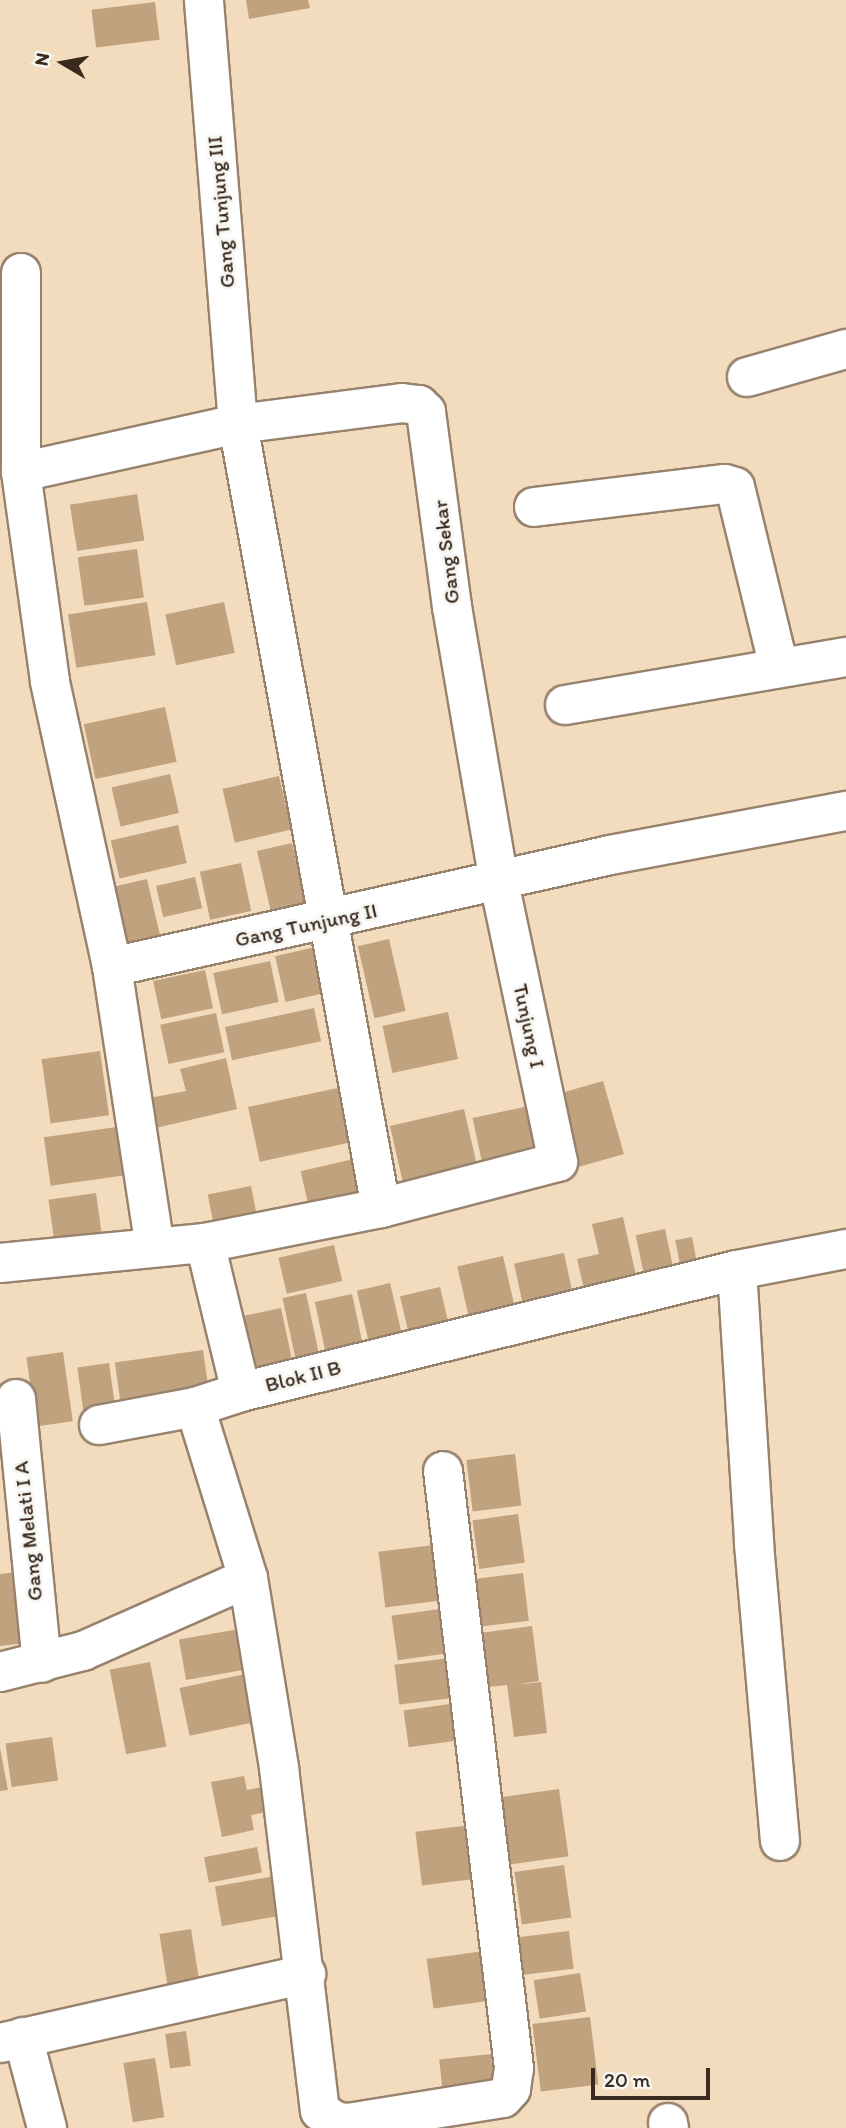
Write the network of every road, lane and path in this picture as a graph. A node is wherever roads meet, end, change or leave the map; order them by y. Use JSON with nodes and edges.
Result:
{"nodes":[{"id":1,"x":204,"y":0,"type":"edge"},
{"id":2,"x":21,"y":273,"type":"dead end"},
{"id":3,"x":846,"y":349,"type":"edge"},
{"id":4,"x":747,"y":377,"type":"dead end"},
{"id":5,"x":238,"y":424,"type":"junction"},
{"id":6,"x":22,"y":471,"type":"junction"},
{"id":7,"x":534,"y":508,"type":"dead end"},
{"id":8,"x":846,"y":657,"type":"edge"},
{"id":9,"x":779,"y":668,"type":"junction"},
{"id":10,"x":565,"y":705,"type":"dead end"},
{"id":11,"x":846,"y":811,"type":"edge"},
{"id":12,"x":499,"y":881,"type":"junction"},
{"id":13,"x":328,"y":921,"type":"junction"},
{"id":14,"x":113,"y":967,"type":"junction"},
{"id":15,"x":381,"y":1208,"type":"junction"},
{"id":16,"x":205,"y":1243,"type":"junction"},
{"id":17,"x":155,"y":1247,"type":"junction"},
{"id":18,"x":846,"y":1249,"type":"edge"},
{"id":19,"x":0,"y":1263,"type":"edge"},
{"id":20,"x":737,"y":1270,"type":"junction"},
{"id":21,"x":241,"y":1392,"type":"junction"},
{"id":22,"x":16,"y":1399,"type":"dead end"},
{"id":23,"x":195,"y":1407,"type":"junction"},
{"id":24,"x":99,"y":1425,"type":"dead end"},
{"id":25,"x":443,"y":1471,"type":"dead end"},
{"id":26,"x":248,"y":1578,"type":"junction"},
{"id":27,"x":42,"y":1663,"type":"junction"},
{"id":28,"x":0,"y":1672,"type":"edge"},
{"id":29,"x":780,"y":1841,"type":"dead end"},
{"id":30,"x":306,"y":1975,"type":"junction"},
{"id":31,"x":12,"y":2040,"type":"edge"},
{"id":32,"x":47,"y":2128,"type":"edge"}],
"edges":[{"from":1,"to":5,"type":"street","name":"Gang Tunjung III"},
{"from":2,"to":6,"type":"street"},
{"from":3,"to":4,"type":"street"},
{"from":5,"to":6,"type":"street"},
{"from":5,"to":12,"type":"street","name":"Gang Sekar"},
{"from":5,"to":13,"type":"street","name":"Gang Tunjung III"},
{"from":6,"to":14,"type":"street"},
{"from":7,"to":9,"type":"street"},
{"from":8,"to":9,"type":"street"},
{"from":9,"to":10,"type":"street"},
{"from":11,"to":12,"type":"street","name":"Gang Tunjung II"},
{"from":12,"to":13,"type":"street","name":"Gang Tunjung II"},
{"from":12,"to":15,"type":"street","name":"Tunjung I"},
{"from":13,"to":14,"type":"street","name":"Gang Tunjung II"},
{"from":13,"to":15,"type":"street","name":"Gang Tunjung III"},
{"from":14,"to":17,"type":"street"},
{"from":15,"to":16,"type":"street"},
{"from":16,"to":17,"type":"street"},
{"from":16,"to":21,"type":"street"},
{"from":17,"to":19,"type":"street"},
{"from":18,"to":20,"type":"street","name":"Blok II B"},
{"from":20,"to":21,"type":"street","name":"Blok II B"},
{"from":20,"to":29,"type":"street"},
{"from":21,"to":23,"type":"street","name":"Blok II B"},
{"from":22,"to":27,"type":"street","name":"Gang Melati I A"},
{"from":23,"to":24,"type":"street","name":"Blok II B"},
{"from":23,"to":26,"type":"street"},
{"from":25,"to":30,"type":"street"},
{"from":26,"to":27,"type":"street"},
{"from":26,"to":30,"type":"street"},
{"from":27,"to":28,"type":"street"},
{"from":30,"to":31,"type":"street"},
{"from":31,"to":32,"type":"street"}]}
